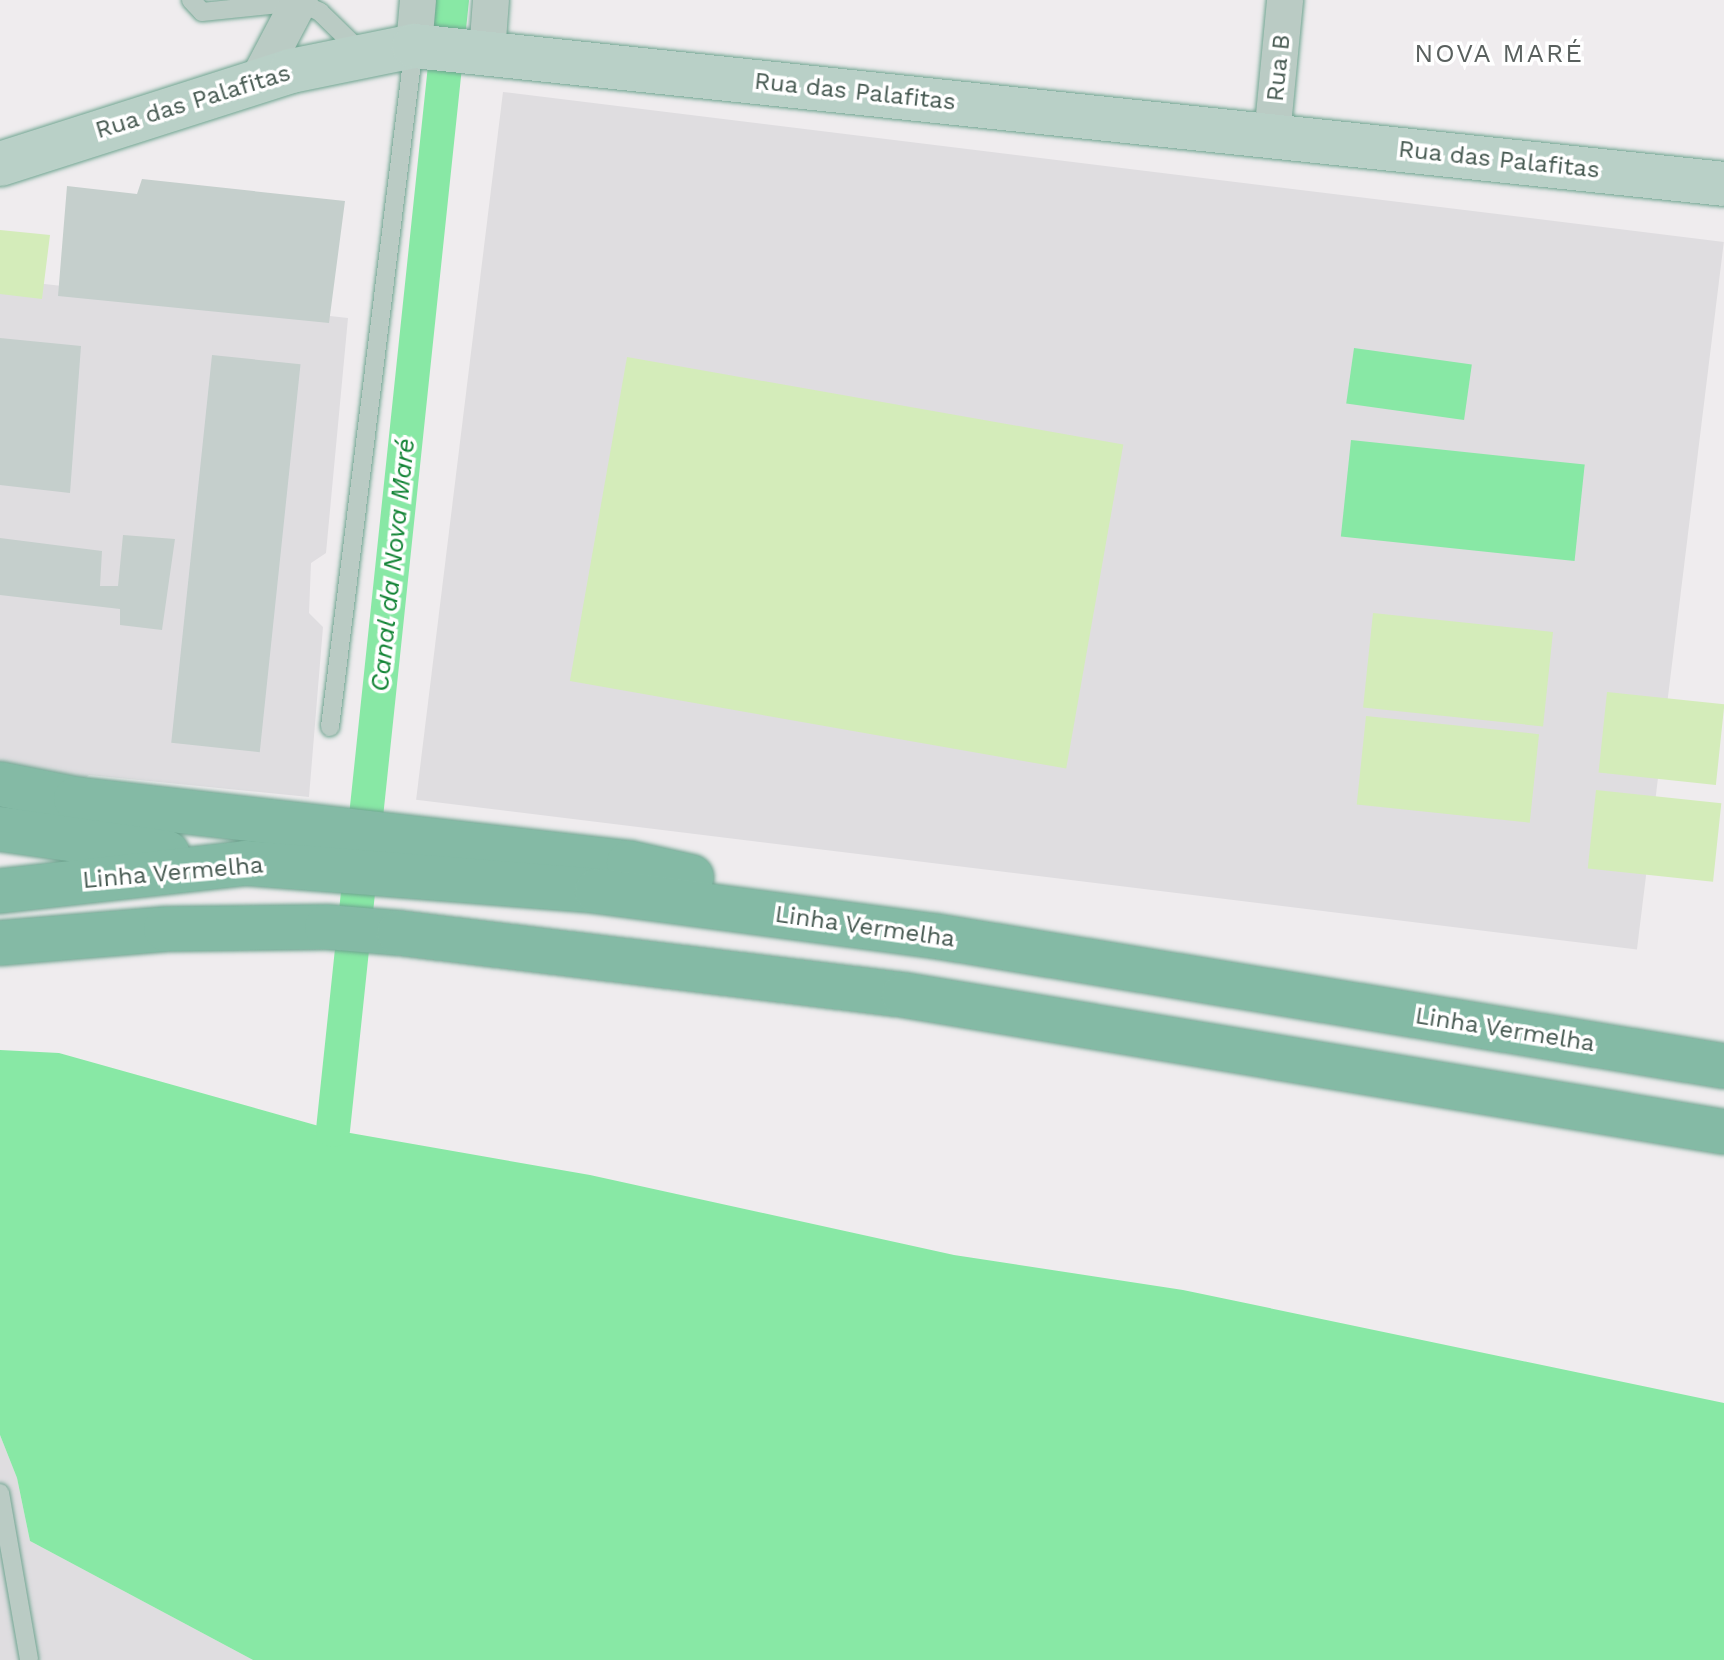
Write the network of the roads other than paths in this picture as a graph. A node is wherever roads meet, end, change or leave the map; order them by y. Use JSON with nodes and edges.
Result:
{"nodes":[{"id":1,"x":191,"y":0,"type":"edge"},
{"id":2,"x":418,"y":0,"type":"edge"},
{"id":3,"x":491,"y":0,"type":"edge"},
{"id":4,"x":1285,"y":0,"type":"edge"},
{"id":5,"x":299,"y":1,"type":"edge"},
{"id":6,"x":451,"y":50,"type":"junction"},
{"id":7,"x":362,"y":53,"type":"junction"},
{"id":8,"x":258,"y":80,"type":"junction"},
{"id":9,"x":1272,"y":136,"type":"junction"},
{"id":10,"x":0,"y":164,"type":"edge"},
{"id":11,"x":1724,"y":184,"type":"edge"},
{"id":12,"x":330,"y":727,"type":"dead end"},
{"id":13,"x":0,"y":784,"type":"edge"},
{"id":14,"x":0,"y":829,"type":"edge"},
{"id":15,"x":245,"y":863,"type":"junction"},
{"id":16,"x":0,"y":891,"type":"edge"},
{"id":17,"x":935,"y":936,"type":"junction"},
{"id":18,"x":0,"y":943,"type":"edge"},
{"id":19,"x":1724,"y":1066,"type":"edge"},
{"id":20,"x":1724,"y":1132,"type":"edge"},
{"id":21,"x":0,"y":1493,"type":"edge"},
{"id":22,"x":29,"y":1660,"type":"edge"}],
"edges":[{"from":1,"to":5,"type":"lane"},
{"from":2,"to":6,"type":"street"},
{"from":3,"to":6,"type":"street"},
{"from":4,"to":9,"type":"street","name":"Rua B"},
{"from":5,"to":7,"type":"lane"},
{"from":5,"to":8,"type":"street"},
{"from":6,"to":7,"type":"street","name":"Rua das Palafitas"},
{"from":6,"to":9,"type":"street","name":"Rua das Palafitas"},
{"from":6,"to":12,"type":"lane"},
{"from":7,"to":8,"type":"street","name":"Rua das Palafitas"},
{"from":8,"to":10,"type":"street","name":"Rua das Palafitas"},
{"from":9,"to":11,"type":"street","name":"Rua das Palafitas"},
{"from":13,"to":17,"type":"highway"},
{"from":14,"to":15,"type":"highway"},
{"from":15,"to":16,"type":"highway","name":"Linha Vermelha"},
{"from":15,"to":17,"type":"highway","name":"Linha Vermelha"},
{"from":17,"to":19,"type":"highway","name":"Linha Vermelha"},
{"from":18,"to":20,"type":"highway"},
{"from":21,"to":22,"type":"lane"}]}
